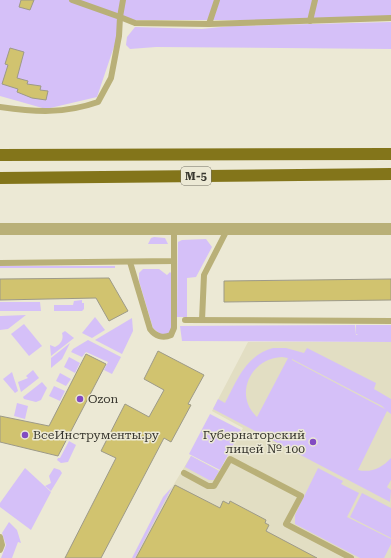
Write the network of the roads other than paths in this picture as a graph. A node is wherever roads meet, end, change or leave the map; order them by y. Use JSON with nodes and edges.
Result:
{"nodes":[{"id":1,"x":72,"y":0,"type":"edge"},
{"id":2,"x":123,"y":0,"type":"edge"},
{"id":3,"x":217,"y":0,"type":"edge"},
{"id":4,"x":315,"y":0,"type":"edge"},
{"id":5,"x":120,"y":17,"type":"junction"},
{"id":6,"x":391,"y":18,"type":"edge"},
{"id":7,"x":310,"y":21,"type":"junction"},
{"id":8,"x":209,"y":24,"type":"junction"},
{"id":9,"x":0,"y":107,"type":"edge"},
{"id":10,"x":391,"y":154,"type":"edge"},
{"id":11,"x":0,"y":155,"type":"edge"},
{"id":12,"x":391,"y":174,"type":"edge"},
{"id":13,"x":0,"y":178,"type":"edge"},
{"id":14,"x":228,"y":228,"type":"junction"},
{"id":15,"x":0,"y":229,"type":"edge"},
{"id":16,"x":174,"y":229,"type":"junction"},
{"id":17,"x":391,"y":229,"type":"edge"},
{"id":18,"x":174,"y":261,"type":"junction"},
{"id":19,"x":130,"y":262,"type":"junction"},
{"id":20,"x":0,"y":263,"type":"edge"},
{"id":21,"x":185,"y":320,"type":"dead end"},
{"id":22,"x":202,"y":320,"type":"junction"},
{"id":23,"x":391,"y":321,"type":"edge"},
{"id":24,"x":184,"y":473,"type":"dead end"},
{"id":25,"x":0,"y":537,"type":"edge"},
{"id":26,"x":0,"y":550,"type":"edge"},
{"id":27,"x":351,"y":558,"type":"edge"}],
"edges":[{"from":1,"to":5,"type":"lane"},
{"from":2,"to":5,"type":"lane"},
{"from":3,"to":8,"type":"lane"},
{"from":4,"to":7,"type":"lane"},
{"from":5,"to":8,"type":"lane"},
{"from":5,"to":9,"type":"lane"},
{"from":6,"to":7,"type":"lane"},
{"from":7,"to":8,"type":"lane"},
{"from":10,"to":11,"type":"highway","number":"М-5"},
{"from":12,"to":13,"type":"highway","number":"М-5"},
{"from":14,"to":16,"type":"street"},
{"from":14,"to":17,"type":"street"},
{"from":14,"to":22,"type":"lane"},
{"from":15,"to":16,"type":"street"},
{"from":16,"to":18,"type":"lane"},
{"from":18,"to":19,"type":"lane"},
{"from":18,"to":19,"type":"lane"},
{"from":19,"to":20,"type":"lane"},
{"from":21,"to":22,"type":"lane"},
{"from":22,"to":23,"type":"lane"},
{"from":24,"to":27,"type":"lane"},
{"from":25,"to":26,"type":"lane"}]}
